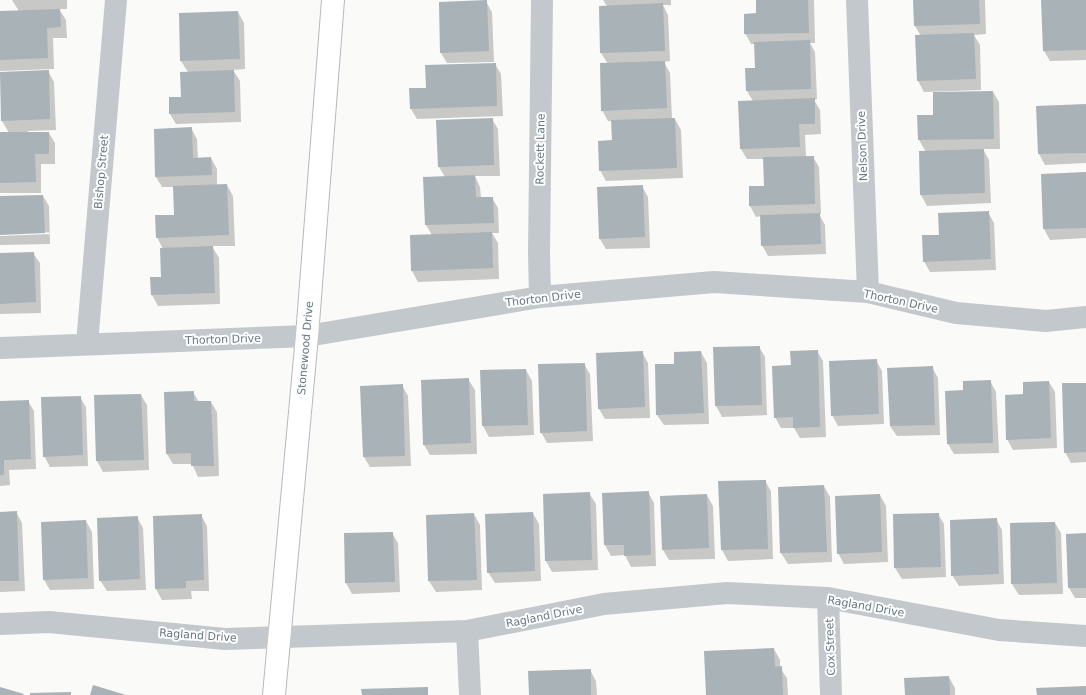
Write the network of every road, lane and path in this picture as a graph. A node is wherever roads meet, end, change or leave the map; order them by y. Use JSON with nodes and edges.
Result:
{"nodes":[{"id":1,"x":116,"y":0,"type":"edge"},
{"id":2,"x":333,"y":0,"type":"edge"},
{"id":3,"x":542,"y":0,"type":"edge"},
{"id":4,"x":857,"y":0,"type":"edge"},
{"id":5,"x":868,"y":292,"type":"junction"},
{"id":6,"x":540,"y":297,"type":"junction"},
{"id":7,"x":1086,"y":317,"type":"edge"},
{"id":8,"x":307,"y":336,"type":"junction"},
{"id":9,"x":87,"y":344,"type":"junction"},
{"id":10,"x":0,"y":348,"type":"edge"},
{"id":11,"x":828,"y":598,"type":"junction"},
{"id":12,"x":0,"y":624,"type":"edge"},
{"id":13,"x":467,"y":631,"type":"junction"},
{"id":14,"x":1086,"y":636,"type":"edge"},
{"id":15,"x":279,"y":637,"type":"junction"},
{"id":16,"x":274,"y":695,"type":"edge"},
{"id":17,"x":470,"y":695,"type":"edge"},
{"id":18,"x":831,"y":695,"type":"edge"}],
"edges":[{"from":1,"to":9,"type":"street","name":"Bishop Street"},
{"from":2,"to":8,"type":"street","name":"Stonewood Drive"},
{"from":3,"to":6,"type":"street","name":"Rockett Lane"},
{"from":4,"to":5,"type":"street","name":"Nelson Drive"},
{"from":5,"to":6,"type":"street","name":"Thorton Drive"},
{"from":5,"to":7,"type":"street","name":"Thorton Drive"},
{"from":6,"to":8,"type":"street","name":"Thorton Drive"},
{"from":8,"to":9,"type":"street","name":"Thorton Drive"},
{"from":8,"to":15,"type":"street","name":"Stonewood Drive"},
{"from":9,"to":10,"type":"street","name":"Thorton Drive"},
{"from":11,"to":13,"type":"street","name":"Ragland Drive"},
{"from":11,"to":14,"type":"street","name":"Ragland Drive"},
{"from":11,"to":18,"type":"street","name":"Cox Street"},
{"from":12,"to":15,"type":"street","name":"Ragland Drive"},
{"from":13,"to":15,"type":"street","name":"Ragland Drive"},
{"from":13,"to":17,"type":"street"},
{"from":15,"to":16,"type":"street","name":"Stonewood Drive"}]}
